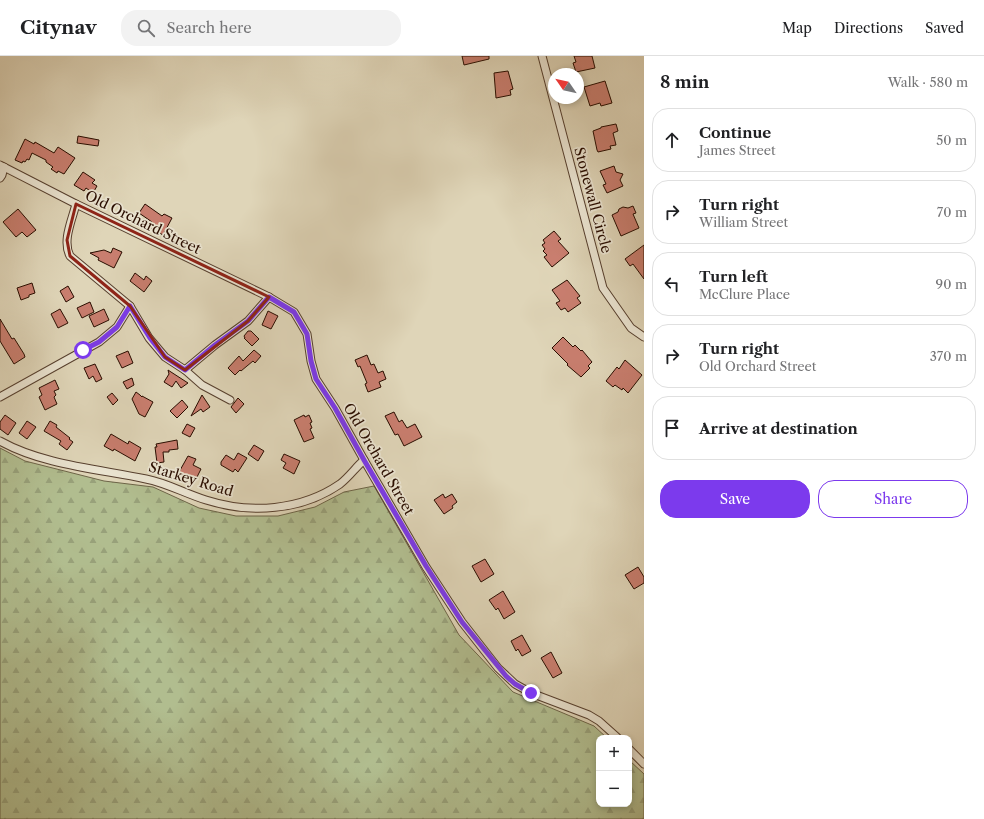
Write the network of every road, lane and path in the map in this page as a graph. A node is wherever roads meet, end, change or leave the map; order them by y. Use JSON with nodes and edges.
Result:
{"nodes":[{"id":1,"x":542,"y":56,"type":"edge"},
{"id":2,"x":2,"y":166,"type":"edge"},
{"id":3,"x":0,"y":178,"type":"edge"},
{"id":4,"x":76,"y":204,"type":"junction"},
{"id":5,"x":269,"y":297,"type":"junction"},
{"id":6,"x":130,"y":306,"type":"junction"},
{"id":7,"x":644,"y":337,"type":"edge"},
{"id":8,"x":185,"y":370,"type":"junction"},
{"id":9,"x":0,"y":397,"type":"edge"},
{"id":10,"x":230,"y":400,"type":"dead end"},
{"id":11,"x":0,"y":441,"type":"edge"},
{"id":12,"x":364,"y":460,"type":"junction"},
{"id":13,"x":615,"y":735,"type":"edge"},
{"id":14,"x":632,"y":752,"type":"edge"},
{"id":15,"x":644,"y":764,"type":"edge"}],
"edges":[{"from":1,"to":7,"type":"street","name":"Stonewall Circle"},
{"from":2,"to":3,"type":"street"},
{"from":2,"to":4,"type":"street","name":"Old Orchard Street"},
{"from":4,"to":5,"type":"street","name":"Old Orchard Street"},
{"from":4,"to":6,"type":"street"},
{"from":5,"to":8,"type":"street"},
{"from":5,"to":12,"type":"street","name":"Old Orchard Street"},
{"from":6,"to":8,"type":"street"},
{"from":6,"to":9,"type":"street"},
{"from":8,"to":10,"type":"street"},
{"from":11,"to":12,"type":"street","name":"Starkey Road"},
{"from":12,"to":13,"type":"street","name":"Old Orchard Street"},
{"from":14,"to":15,"type":"street"}]}
